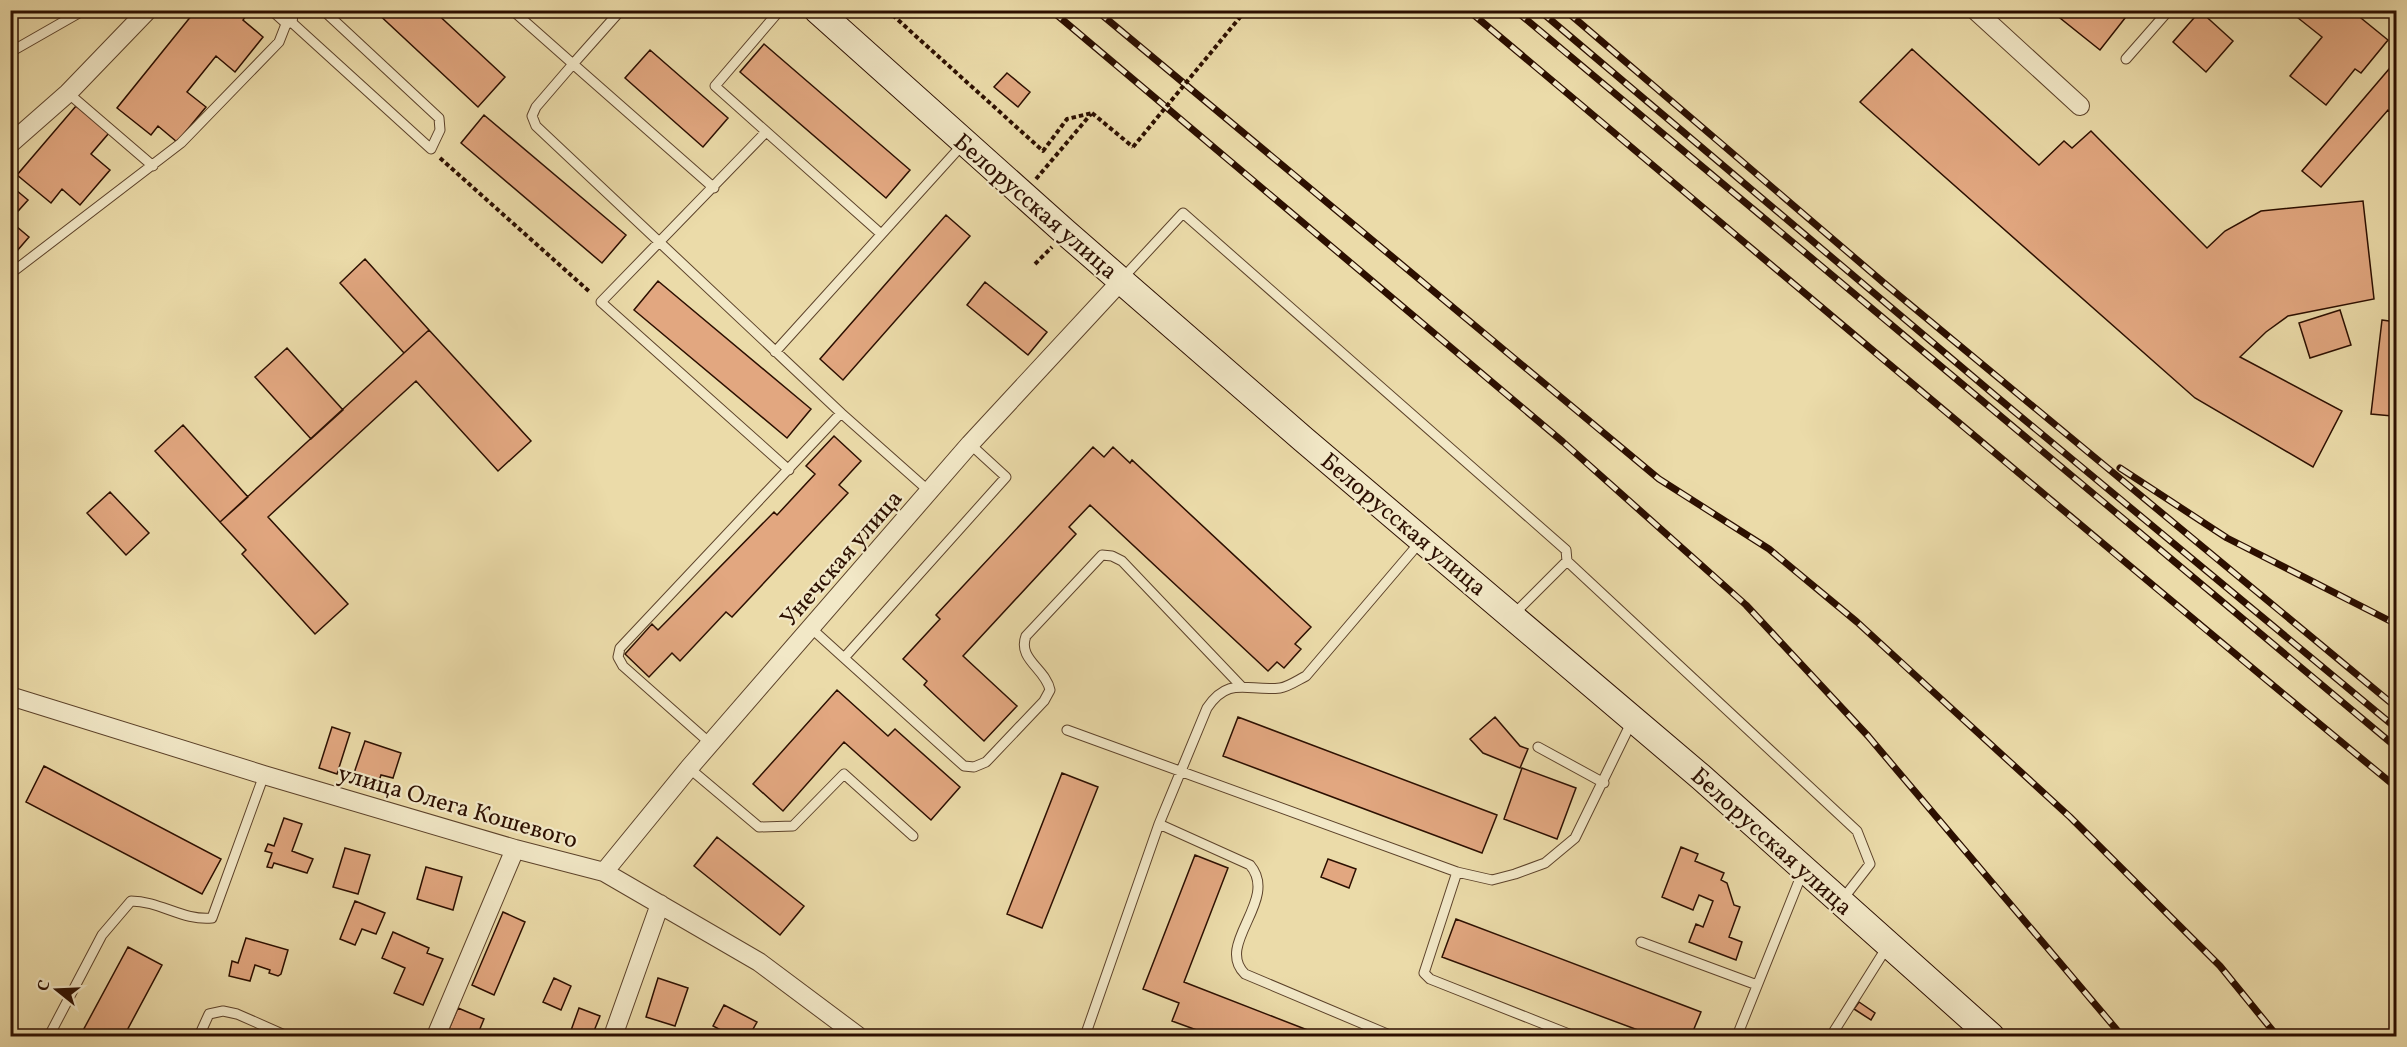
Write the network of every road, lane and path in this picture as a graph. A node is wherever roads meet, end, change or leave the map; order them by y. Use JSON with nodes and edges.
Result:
{"nodes":[{"id":1,"x":84,"y":10,"type":"edge"},
{"id":2,"x":148,"y":10,"type":"edge"},
{"id":3,"x":323,"y":10,"type":"edge"},
{"id":4,"x":512,"y":10,"type":"edge"},
{"id":5,"x":621,"y":10,"type":"edge"},
{"id":6,"x":780,"y":10,"type":"edge"},
{"id":7,"x":817,"y":10,"type":"edge"},
{"id":8,"x":887,"y":10,"type":"edge"},
{"id":9,"x":1246,"y":10,"type":"edge"},
{"id":10,"x":1975,"y":10,"type":"edge"},
{"id":11,"x":2169,"y":10,"type":"edge"},
{"id":12,"x":288,"y":13,"type":"edge"},
{"id":13,"x":14,"y":50,"type":"dead end"},
{"id":14,"x":2126,"y":59,"type":"dead end"},
{"id":15,"x":573,"y":64,"type":"junction"},
{"id":16,"x":68,"y":93,"type":"junction"},
{"id":17,"x":2079,"y":106,"type":"dead end"},
{"id":18,"x":1092,"y":113,"type":"junction"},
{"id":19,"x":766,"y":132,"type":"junction"},
{"id":20,"x":964,"y":142,"type":"junction"},
{"id":21,"x":10,"y":144,"type":"edge"},
{"id":22,"x":431,"y":149,"type":"junction"},
{"id":23,"x":153,"y":166,"type":"junction"},
{"id":24,"x":1042,"y":187,"type":"dead end"},
{"id":25,"x":714,"y":188,"type":"junction"},
{"id":26,"x":880,"y":233,"type":"junction"},
{"id":27,"x":660,"y":243,"type":"junction"},
{"id":28,"x":10,"y":274,"type":"edge"},
{"id":29,"x":1121,"y":281,"type":"junction"},
{"id":30,"x":601,"y":302,"type":"junction"},
{"id":31,"x":775,"y":352,"type":"junction"},
{"id":32,"x":841,"y":413,"type":"junction"},
{"id":33,"x":970,"y":444,"type":"junction"},
{"id":34,"x":789,"y":470,"type":"junction"},
{"id":35,"x":930,"y":492,"type":"junction"},
{"id":36,"x":1422,"y":539,"type":"junction"},
{"id":37,"x":1567,"y":561,"type":"junction"},
{"id":38,"x":1512,"y":616,"type":"junction"},
{"id":39,"x":812,"y":629,"type":"junction"},
{"id":40,"x":844,"y":658,"type":"junction"},
{"id":41,"x":1241,"y":686,"type":"junction"},
{"id":42,"x":10,"y":696,"type":"edge"},
{"id":43,"x":1633,"y":719,"type":"junction"},
{"id":44,"x":1067,"y":730,"type":"dead end"},
{"id":45,"x":711,"y":744,"type":"junction"},
{"id":46,"x":1538,"y":747,"type":"dead end"},
{"id":47,"x":689,"y":768,"type":"junction"},
{"id":48,"x":1181,"y":769,"type":"junction"},
{"id":49,"x":264,"y":775,"type":"junction"},
{"id":50,"x":1604,"y":783,"type":"junction"},
{"id":51,"x":1159,"y":824,"type":"junction"},
{"id":52,"x":913,"y":836,"type":"dead end"},
{"id":53,"x":514,"y":849,"type":"junction"},
{"id":54,"x":1803,"y":871,"type":"junction"},
{"id":55,"x":604,"y":872,"type":"junction"},
{"id":56,"x":1457,"y":872,"type":"junction"},
{"id":57,"x":1840,"y":902,"type":"junction"},
{"id":58,"x":660,"y":904,"type":"junction"},
{"id":59,"x":1641,"y":942,"type":"dead end"},
{"id":60,"x":1888,"y":945,"type":"junction"},
{"id":61,"x":1757,"y":986,"type":"junction"},
{"id":62,"x":48,"y":1036,"type":"edge"},
{"id":63,"x":199,"y":1036,"type":"edge"},
{"id":64,"x":286,"y":1036,"type":"edge"},
{"id":65,"x":436,"y":1036,"type":"edge"},
{"id":66,"x":613,"y":1036,"type":"edge"},
{"id":67,"x":858,"y":1036,"type":"edge"},
{"id":68,"x":1085,"y":1036,"type":"edge"},
{"id":69,"x":1392,"y":1036,"type":"edge"},
{"id":70,"x":1574,"y":1036,"type":"edge"},
{"id":71,"x":1737,"y":1036,"type":"edge"},
{"id":72,"x":1831,"y":1036,"type":"edge"},
{"id":73,"x":1991,"y":1036,"type":"edge"}],
"edges":[{"from":1,"to":13,"type":"lane"},
{"from":2,"to":16,"type":"street"},
{"from":3,"to":22,"type":"lane"},
{"from":4,"to":15,"type":"lane"},
{"from":5,"to":15,"type":"lane"},
{"from":6,"to":19,"type":"lane"},
{"from":7,"to":20,"type":"main road","name":"Белорусская улица"},
{"from":8,"to":18,"type":"path"},
{"from":9,"to":18,"type":"path","bridge":true},
{"from":10,"to":17,"type":"street"},
{"from":11,"to":14,"type":"lane"},
{"from":12,"to":22,"type":"lane"},
{"from":12,"to":23,"type":"lane"},
{"from":15,"to":25,"type":"lane"},
{"from":15,"to":27,"type":"lane"},
{"from":16,"to":21,"type":"street"},
{"from":16,"to":23,"type":"lane"},
{"from":18,"to":24,"type":"path"},
{"from":19,"to":25,"type":"lane"},
{"from":19,"to":26,"type":"lane"},
{"from":20,"to":26,"type":"lane"},
{"from":20,"to":29,"type":"main road","name":"Белорусская улица"},
{"from":22,"to":30,"type":"path"},
{"from":23,"to":28,"type":"lane"},
{"from":25,"to":27,"type":"lane"},
{"from":26,"to":31,"type":"lane"},
{"from":27,"to":30,"type":"lane"},
{"from":27,"to":31,"type":"lane"},
{"from":29,"to":33,"type":"street","name":"Унечская улица"},
{"from":29,"to":36,"type":"main road","name":"Белорусская улица"},
{"from":29,"to":37,"type":"lane"},
{"from":30,"to":34,"type":"lane"},
{"from":31,"to":32,"type":"lane"},
{"from":32,"to":34,"type":"lane"},
{"from":32,"to":35,"type":"lane"},
{"from":33,"to":35,"type":"street","name":"Унечская улица"},
{"from":33,"to":40,"type":"lane"},
{"from":34,"to":45,"type":"lane"},
{"from":35,"to":39,"type":"street","name":"Унечская улица"},
{"from":36,"to":38,"type":"main road","name":"Белорусская улица"},
{"from":36,"to":41,"type":"lane"},
{"from":37,"to":38,"type":"lane"},
{"from":37,"to":57,"type":"lane"},
{"from":38,"to":43,"type":"main road","name":"Белорусская улица"},
{"from":39,"to":40,"type":"lane"},
{"from":39,"to":45,"type":"street","name":"Унечская улица"},
{"from":40,"to":41,"type":"lane"},
{"from":41,"to":48,"type":"lane"},
{"from":42,"to":49,"type":"street","name":"улица Олега Кошевого"},
{"from":43,"to":50,"type":"lane"},
{"from":43,"to":54,"type":"main road","name":"Белорусская улица"},
{"from":44,"to":48,"type":"lane"},
{"from":45,"to":47,"type":"street","name":"Унечская улица"},
{"from":46,"to":50,"type":"lane"},
{"from":47,"to":52,"type":"lane"},
{"from":47,"to":55,"type":"street","name":"Унечская улица"},
{"from":48,"to":51,"type":"lane"},
{"from":48,"to":56,"type":"lane"},
{"from":49,"to":53,"type":"street","name":"улица Олега Кошевого"},
{"from":49,"to":62,"type":"lane"},
{"from":50,"to":56,"type":"lane"},
{"from":51,"to":68,"type":"lane"},
{"from":51,"to":69,"type":"lane"},
{"from":53,"to":55,"type":"street","name":"улица Олега Кошевого"},
{"from":53,"to":65,"type":"street"},
{"from":54,"to":57,"type":"main road","name":"Белорусская улица"},
{"from":54,"to":61,"type":"lane"},
{"from":55,"to":58,"type":"street","name":"улица Олега Кошевого"},
{"from":56,"to":70,"type":"lane"},
{"from":57,"to":60,"type":"main road","name":"Белорусская улица"},
{"from":58,"to":66,"type":"street"},
{"from":58,"to":67,"type":"street","name":"улица Олега Кошевого"},
{"from":59,"to":61,"type":"lane"},
{"from":60,"to":72,"type":"lane"},
{"from":60,"to":73,"type":"main road","name":"Белорусская улица"},
{"from":61,"to":71,"type":"lane"},
{"from":63,"to":64,"type":"lane"}]}
